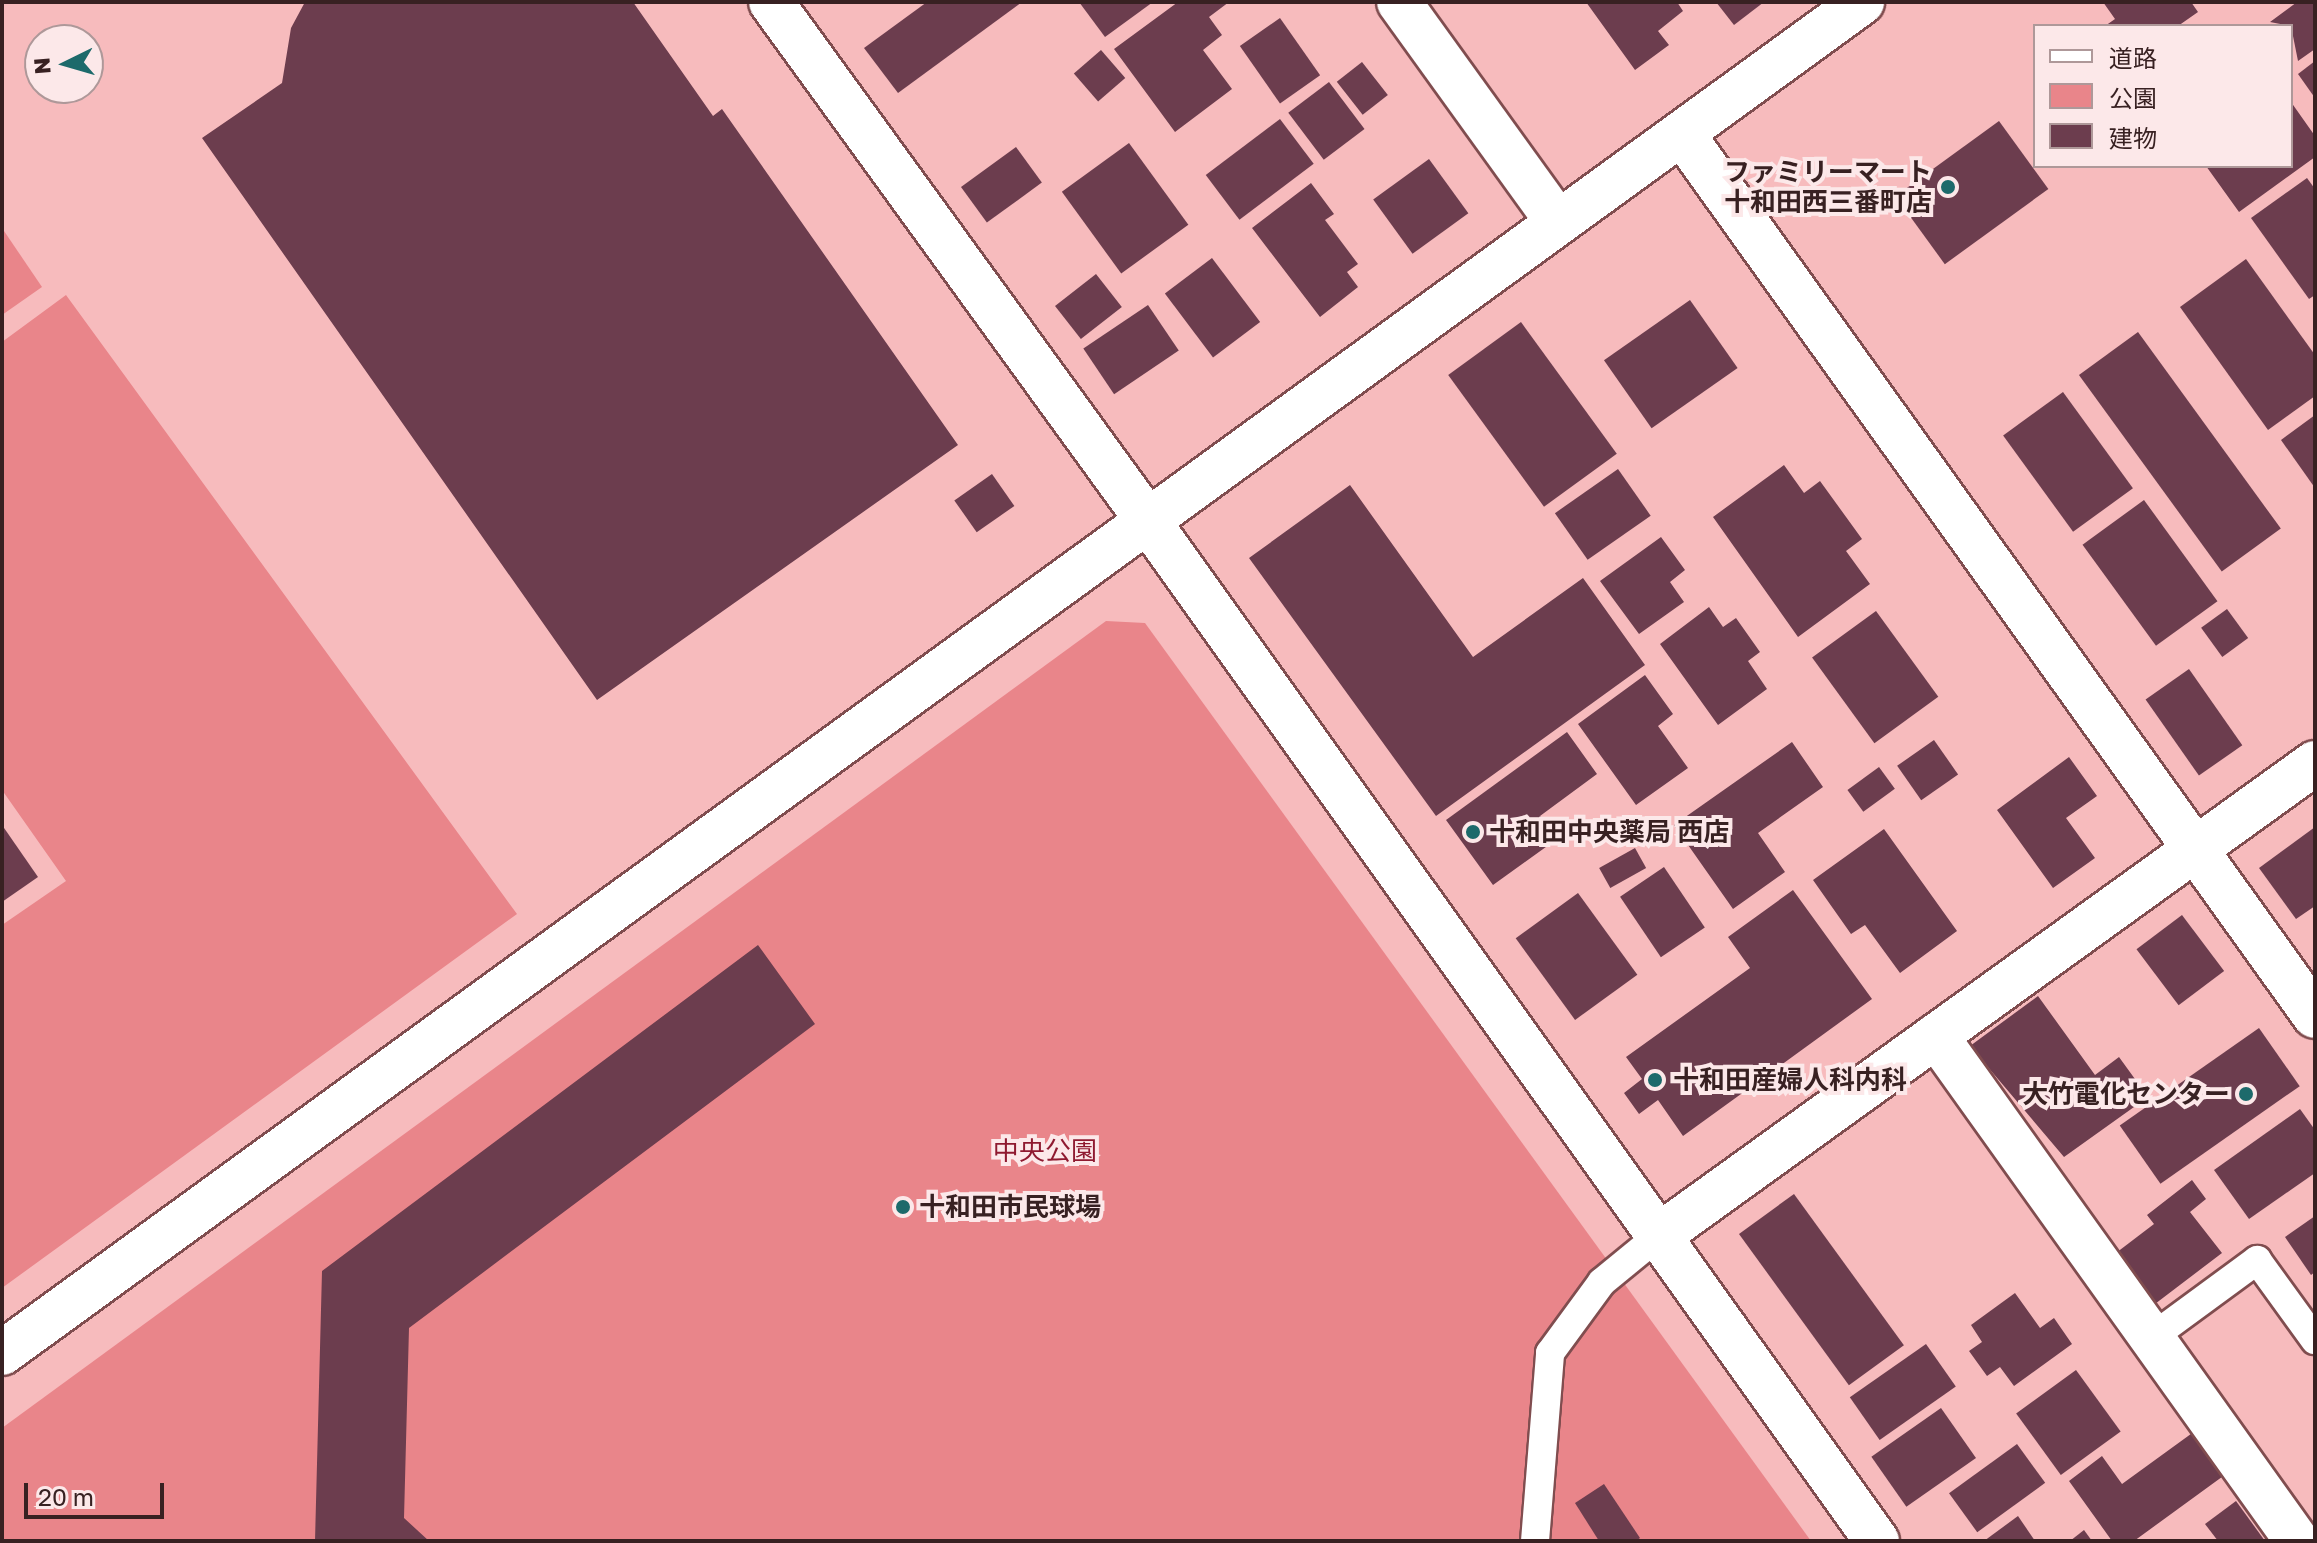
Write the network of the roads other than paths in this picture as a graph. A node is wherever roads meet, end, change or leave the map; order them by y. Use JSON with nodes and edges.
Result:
{"nodes":[{"id":1,"x":771,"y":2,"type":"edge"},
{"id":2,"x":1399,"y":2,"type":"edge"},
{"id":3,"x":1862,"y":2,"type":"edge"},
{"id":4,"x":1683,"y":135,"type":"junction"},
{"id":5,"x":1556,"y":220,"type":"junction"},
{"id":6,"x":1148,"y":521,"type":"junction"},
{"id":7,"x":2315,"y":763,"type":"edge"},
{"id":8,"x":2195,"y":851,"type":"junction"},
{"id":9,"x":2315,"y":1016,"type":"edge"},
{"id":10,"x":1936,"y":1036,"type":"junction"},
{"id":11,"x":1657,"y":1237,"type":"junction"},
{"id":12,"x":2151,"y":1338,"type":"junction"},
{"id":13,"x":2315,"y":1340,"type":"edge"},
{"id":14,"x":2,"y":1353,"type":"edge"},
{"id":15,"x":1535,"y":1541,"type":"edge"},
{"id":16,"x":1877,"y":1541,"type":"edge"},
{"id":17,"x":2297,"y":1541,"type":"edge"}],
"edges":[{"from":1,"to":6,"type":"street"},
{"from":2,"to":5,"type":"street"},
{"from":3,"to":4,"type":"street"},
{"from":4,"to":5,"type":"street"},
{"from":4,"to":8,"type":"street"},
{"from":5,"to":6,"type":"street"},
{"from":6,"to":11,"type":"street"},
{"from":6,"to":14,"type":"street"},
{"from":7,"to":8,"type":"street"},
{"from":8,"to":9,"type":"street"},
{"from":8,"to":10,"type":"street"},
{"from":10,"to":11,"type":"street"},
{"from":10,"to":12,"type":"street"},
{"from":11,"to":15,"type":"lane"},
{"from":11,"to":16,"type":"street"},
{"from":12,"to":13,"type":"lane"},
{"from":12,"to":17,"type":"street"}]}
